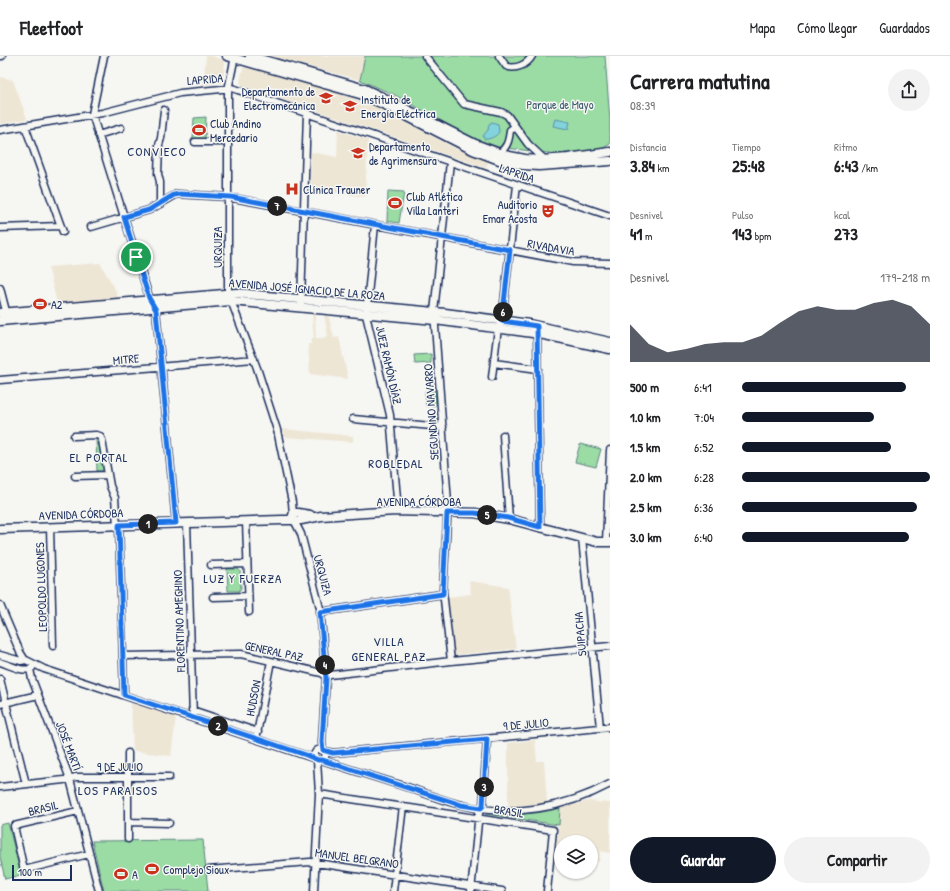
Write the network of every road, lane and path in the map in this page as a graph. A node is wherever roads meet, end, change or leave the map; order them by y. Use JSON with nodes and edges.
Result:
{"nodes":[{"id":1,"x":104,"y":56,"type":"edge"},
{"id":2,"x":250,"y":56,"type":"edge"},
{"id":3,"x":425,"y":56,"type":"edge"},
{"id":4,"x":499,"y":56,"type":"edge"},
{"id":5,"x":532,"y":56,"type":"edge"},
{"id":6,"x":232,"y":57,"type":"edge"},
{"id":7,"x":229,"y":88,"type":"junction"},
{"id":8,"x":164,"y":110,"type":"dead end"},
{"id":9,"x":307,"y":113,"type":"junction"},
{"id":10,"x":92,"y":115,"type":"junction"},
{"id":11,"x":25,"y":126,"type":"junction"},
{"id":12,"x":121,"y":128,"type":"dead end"},
{"id":13,"x":517,"y":129,"type":"junction"},
{"id":14,"x":0,"y":130,"type":"edge"},
{"id":15,"x":98,"y":135,"type":"junction"},
{"id":16,"x":195,"y":142,"type":"dead end"},
{"id":17,"x":228,"y":142,"type":"junction"},
{"id":18,"x":610,"y":152,"type":"edge"},
{"id":19,"x":498,"y":154,"type":"junction"},
{"id":20,"x":544,"y":159,"type":"junction"},
{"id":21,"x":610,"y":161,"type":"edge"},
{"id":22,"x":450,"y":162,"type":"junction"},
{"id":23,"x":517,"y":185,"type":"junction"},
{"id":24,"x":228,"y":197,"type":"junction"},
{"id":25,"x":160,"y":204,"type":"junction"},
{"id":26,"x":304,"y":211,"type":"junction"},
{"id":27,"x":610,"y":216,"type":"edge"},
{"id":28,"x":124,"y":217,"type":"junction"},
{"id":29,"x":375,"y":225,"type":"junction"},
{"id":30,"x":91,"y":227,"type":"dead end"},
{"id":31,"x":0,"y":228,"type":"edge"},
{"id":32,"x":442,"y":237,"type":"junction"},
{"id":33,"x":510,"y":250,"type":"junction"},
{"id":34,"x":610,"y":263,"type":"edge"},
{"id":35,"x":0,"y":288,"type":"edge"},
{"id":36,"x":230,"y":297,"type":"junction"},
{"id":37,"x":301,"y":303,"type":"junction"},
{"id":38,"x":152,"y":304,"type":"junction"},
{"id":39,"x":366,"y":309,"type":"junction"},
{"id":40,"x":434,"y":316,"type":"junction"},
{"id":41,"x":3,"y":317,"type":"edge"},
{"id":42,"x":500,"y":324,"type":"junction"},
{"id":43,"x":535,"y":328,"type":"junction"},
{"id":44,"x":610,"y":342,"type":"edge"},
{"id":45,"x":610,"y":349,"type":"edge"},
{"id":46,"x":254,"y":359,"type":"junction"},
{"id":47,"x":494,"y":363,"type":"junction"},
{"id":48,"x":161,"y":367,"type":"junction"},
{"id":49,"x":538,"y":369,"type":"junction"},
{"id":50,"x":492,"y":377,"type":"dead end"},
{"id":51,"x":0,"y":380,"type":"edge"},
{"id":52,"x":353,"y":419,"type":"dead end"},
{"id":53,"x":390,"y":422,"type":"junction"},
{"id":54,"x":443,"y":427,"type":"junction"},
{"id":55,"x":74,"y":436,"type":"dead end"},
{"id":56,"x":503,"y":436,"type":"dead end"},
{"id":57,"x":610,"y":450,"type":"edge"},
{"id":58,"x":108,"y":475,"type":"junction"},
{"id":59,"x":75,"y":476,"type":"dead end"},
{"id":60,"x":398,"y":511,"type":"junction"},
{"id":61,"x":447,"y":513,"type":"junction"},
{"id":62,"x":297,"y":518,"type":"junction"},
{"id":63,"x":509,"y":519,"type":"junction"},
{"id":64,"x":246,"y":521,"type":"junction"},
{"id":65,"x":176,"y":523,"type":"junction"},
{"id":66,"x":187,"y":523,"type":"junction"},
{"id":67,"x":118,"y":525,"type":"junction"},
{"id":68,"x":50,"y":527,"type":"junction"},
{"id":69,"x":540,"y":527,"type":"junction"},
{"id":70,"x":0,"y":529,"type":"edge"},
{"id":71,"x":582,"y":538,"type":"junction"},
{"id":72,"x":608,"y":542,"type":"edge"},
{"id":73,"x":211,"y":564,"type":"dead end"},
{"id":74,"x":247,"y":564,"type":"junction"},
{"id":75,"x":443,"y":594,"type":"junction"},
{"id":76,"x":248,"y":596,"type":"junction"},
{"id":77,"x":213,"y":597,"type":"dead end"},
{"id":78,"x":0,"y":604,"type":"edge"},
{"id":79,"x":249,"y":612,"type":"dead end"},
{"id":80,"x":320,"y":612,"type":"junction"},
{"id":81,"x":53,"y":646,"type":"dead end"},
{"id":82,"x":610,"y":646,"type":"edge"},
{"id":83,"x":592,"y":647,"type":"junction"},
{"id":84,"x":0,"y":655,"type":"edge"},
{"id":85,"x":191,"y":655,"type":"junction"},
{"id":86,"x":123,"y":656,"type":"junction"},
{"id":87,"x":271,"y":661,"type":"junction"},
{"id":88,"x":451,"y":661,"type":"junction"},
{"id":89,"x":0,"y":662,"type":"edge"},
{"id":90,"x":25,"y":665,"type":"junction"},
{"id":91,"x":325,"y":674,"type":"junction"},
{"id":92,"x":0,"y":679,"type":"edge"},
{"id":93,"x":38,"y":695,"type":"junction"},
{"id":94,"x":124,"y":695,"type":"junction"},
{"id":95,"x":3,"y":704,"type":"edge"},
{"id":96,"x":192,"y":710,"type":"junction"},
{"id":97,"x":193,"y":718,"type":"junction"},
{"id":98,"x":610,"y":727,"type":"edge"},
{"id":99,"x":600,"y":728,"type":"junction"},
{"id":100,"x":258,"y":732,"type":"junction"},
{"id":101,"x":256,"y":739,"type":"junction"},
{"id":102,"x":487,"y":739,"type":"junction"},
{"id":103,"x":320,"y":751,"type":"junction"},
{"id":104,"x":295,"y":752,"type":"junction"},
{"id":105,"x":128,"y":753,"type":"dead end"},
{"id":106,"x":319,"y":760,"type":"junction"},
{"id":107,"x":128,"y":777,"type":"junction"},
{"id":108,"x":169,"y":777,"type":"dead end"},
{"id":109,"x":70,"y":779,"type":"junction"},
{"id":110,"x":26,"y":784,"type":"junction"},
{"id":111,"x":610,"y":784,"type":"edge"},
{"id":112,"x":0,"y":787,"type":"edge"},
{"id":113,"x":319,"y":794,"type":"junction"},
{"id":114,"x":402,"y":806,"type":"junction"},
{"id":115,"x":481,"y":808,"type":"junction"},
{"id":116,"x":78,"y":811,"type":"junction"},
{"id":117,"x":478,"y":817,"type":"junction"},
{"id":118,"x":128,"y":822,"type":"junction"},
{"id":119,"x":169,"y":822,"type":"dead end"},
{"id":120,"x":128,"y":839,"type":"dead end"},
{"id":121,"x":89,"y":854,"type":"junction"},
{"id":122,"x":316,"y":863,"type":"junction"},
{"id":123,"x":208,"y":870,"type":"dead end"},
{"id":124,"x":395,"y":875,"type":"junction"},
{"id":125,"x":471,"y":889,"type":"edge"},
{"id":126,"x":99,"y":891,"type":"edge"},
{"id":127,"x":314,"y":891,"type":"edge"},
{"id":128,"x":393,"y":891,"type":"edge"},
{"id":129,"x":502,"y":891,"type":"edge"},
{"id":130,"x":547,"y":891,"type":"edge"}],
"edges":[{"from":1,"to":10,"type":"street"},
{"from":2,"to":19,"type":"main road"},
{"from":3,"to":13,"type":"street"},
{"from":4,"to":5,"type":"street"},
{"from":6,"to":7,"type":"street","name":"URQUIZA"},
{"from":6,"to":21,"type":"main road"},
{"from":7,"to":9,"type":"street","name":"LAPRIDA"},
{"from":7,"to":10,"type":"street","name":"LAPRIDA"},
{"from":7,"to":17,"type":"street","name":"URQUIZA"},
{"from":8,"to":25,"type":"street"},
{"from":9,"to":22,"type":"street","name":"LAPRIDA"},
{"from":9,"to":26,"type":"street"},
{"from":10,"to":11,"type":"street","name":"LAPRIDA"},
{"from":10,"to":15,"type":"street"},
{"from":11,"to":14,"type":"street","name":"LAPRIDA"},
{"from":11,"to":31,"type":"street"},
{"from":12,"to":15,"type":"street"},
{"from":13,"to":19,"type":"street"},
{"from":13,"to":20,"type":"street"},
{"from":15,"to":28,"type":"street"},
{"from":16,"to":17,"type":"street"},
{"from":17,"to":24,"type":"street","name":"URQUIZA"},
{"from":18,"to":20,"type":"main road"},
{"from":19,"to":20,"type":"main road"},
{"from":22,"to":23,"type":"street","name":"LAPRIDA"},
{"from":22,"to":32,"type":"street","name":"SEGUNDINO NAVARRO"},
{"from":23,"to":27,"type":"street","name":"LAPRIDA"},
{"from":23,"to":33,"type":"street"},
{"from":24,"to":25,"type":"street","name":"RIVADAVIA"},
{"from":24,"to":26,"type":"street","name":"RIVADAVIA"},
{"from":24,"to":36,"type":"street","name":"URQUIZA"},
{"from":25,"to":28,"type":"street","name":"RIVADAVIA"},
{"from":26,"to":29,"type":"street","name":"RIVADAVIA"},
{"from":26,"to":37,"type":"street"},
{"from":28,"to":30,"type":"street","name":"RIVADAVIA"},
{"from":28,"to":38,"type":"street"},
{"from":29,"to":32,"type":"street","name":"RIVADAVIA"},
{"from":29,"to":39,"type":"street","name":"JUEZ RAMÓN DÍAZ"},
{"from":32,"to":33,"type":"street","name":"RIVADAVIA"},
{"from":32,"to":40,"type":"street","name":"SEGUNDINO NAVARRO"},
{"from":33,"to":34,"type":"street","name":"RIVADAVIA"},
{"from":33,"to":42,"type":"street"},
{"from":35,"to":41,"type":"street"},
{"from":36,"to":37,"type":"main road","name":"AVENIDA JOSÉ IGNACIO DE LA ROZA"},
{"from":36,"to":37,"type":"main road","name":"AVENIDA JOSÉ IGNACIO DE LA ROZA"},
{"from":36,"to":38,"type":"main road","name":"AVENIDA JOSÉ IGNACIO DE LA ROZA"},
{"from":36,"to":46,"type":"street","name":"URQUIZA"},
{"from":37,"to":39,"type":"main road","name":"AVENIDA JOSÉ IGNACIO DE LA ROZA"},
{"from":38,"to":41,"type":"main road","name":"AVENIDA JOSÉ IGNACIO DE LA ROZA"},
{"from":38,"to":48,"type":"street"},
{"from":39,"to":40,"type":"main road","name":"AVENIDA JOSÉ IGNACIO DE LA ROZA"},
{"from":39,"to":40,"type":"main road","name":"AVENIDA JOSÉ IGNACIO DE LA ROZA"},
{"from":39,"to":53,"type":"street","name":"JUEZ RAMÓN DÍAZ"},
{"from":40,"to":42,"type":"main road","name":"AVENIDA JOSÉ IGNACIO DE LA ROZA"},
{"from":40,"to":54,"type":"street","name":"SEGUNDINO NAVARRO"},
{"from":42,"to":43,"type":"main road","name":"AVENIDA JOSÉ IGNACIO DE LA ROZA"},
{"from":42,"to":43,"type":"main road","name":"AVENIDA JOSÉ IGNACIO DE LA ROZA"},
{"from":42,"to":47,"type":"street"},
{"from":43,"to":44,"type":"main road","name":"AVENIDA JOSÉ IGNACIO DE LA ROZA"},
{"from":43,"to":45,"type":"main road","name":"AVENIDA JOSÉ IGNACIO DE LA ROZA"},
{"from":43,"to":49,"type":"street"},
{"from":46,"to":48,"type":"street","name":"MITRE"},
{"from":46,"to":62,"type":"street","name":"URQUIZA"},
{"from":47,"to":49,"type":"street"},
{"from":47,"to":50,"type":"street"},
{"from":48,"to":51,"type":"street","name":"MITRE"},
{"from":48,"to":65,"type":"street"},
{"from":49,"to":69,"type":"street"},
{"from":52,"to":53,"type":"street"},
{"from":53,"to":54,"type":"street"},
{"from":53,"to":60,"type":"street","name":"JUEZ RAMÓN DÍAZ"},
{"from":54,"to":61,"type":"street","name":"SEGUNDINO NAVARRO"},
{"from":55,"to":58,"type":"street"},
{"from":56,"to":63,"type":"street"},
{"from":57,"to":72,"type":"street"},
{"from":58,"to":59,"type":"street"},
{"from":58,"to":67,"type":"street"},
{"from":60,"to":61,"type":"main road","name":"AVENIDA CÓRDOBA"},
{"from":60,"to":62,"type":"main road","name":"AVENIDA CÓRDOBA"},
{"from":61,"to":63,"type":"main road","name":"AVENIDA CÓRDOBA"},
{"from":61,"to":75,"type":"street","name":"SEGUNDINO NAVARRO"},
{"from":62,"to":64,"type":"main road","name":"AVENIDA CÓRDOBA"},
{"from":62,"to":80,"type":"street","name":"URQUIZA"},
{"from":63,"to":69,"type":"main road","name":"AVENIDA CÓRDOBA"},
{"from":64,"to":66,"type":"main road","name":"AVENIDA CÓRDOBA"},
{"from":64,"to":74,"type":"street"},
{"from":65,"to":66,"type":"main road","name":"AVENIDA CÓRDOBA"},
{"from":65,"to":67,"type":"main road","name":"AVENIDA CÓRDOBA"},
{"from":66,"to":85,"type":"street","name":"FLORENTINO AMEGHINO"},
{"from":67,"to":68,"type":"main road","name":"AVENIDA CÓRDOBA"},
{"from":67,"to":86,"type":"street"},
{"from":68,"to":70,"type":"main road","name":"AVENIDA CÓRDOBA"},
{"from":68,"to":81,"type":"street","name":"LEOPOLDO LUGONES"},
{"from":69,"to":71,"type":"main road","name":"AVENIDA CÓRDOBA"},
{"from":71,"to":72,"type":"main road","name":"AVENIDA CÓRDOBA"},
{"from":71,"to":83,"type":"street","name":"SUIPACHA"},
{"from":73,"to":74,"type":"street"},
{"from":74,"to":76,"type":"street"},
{"from":75,"to":80,"type":"street"},
{"from":75,"to":88,"type":"street","name":"SEGUNDINO NAVARRO"},
{"from":76,"to":77,"type":"street"},
{"from":76,"to":79,"type":"street"},
{"from":78,"to":90,"type":"street","name":"JOSÉ MARTÍ"},
{"from":80,"to":91,"type":"street","name":"URQUIZA"},
{"from":82,"to":83,"type":"street","name":"GENERAL PAZ"},
{"from":83,"to":88,"type":"street","name":"GENERAL PAZ"},
{"from":83,"to":99,"type":"street","name":"SUIPACHA"},
{"from":84,"to":90,"type":"street"},
{"from":85,"to":86,"type":"street","name":"GENERAL PAZ"},
{"from":85,"to":87,"type":"street","name":"GENERAL PAZ"},
{"from":85,"to":96,"type":"street","name":"FLORENTINO AMEGHINO"},
{"from":86,"to":94,"type":"street"},
{"from":87,"to":91,"type":"street","name":"GENERAL PAZ"},
{"from":87,"to":100,"type":"street","name":"HUDSON"},
{"from":88,"to":91,"type":"street","name":"GENERAL PAZ"},
{"from":89,"to":90,"type":"street"},
{"from":90,"to":93,"type":"street","name":"JOSÉ MARTÍ"},
{"from":90,"to":94,"type":"street"},
{"from":91,"to":103,"type":"street","name":"URQUIZA"},
{"from":92,"to":95,"type":"street"},
{"from":93,"to":95,"type":"street"},
{"from":93,"to":109,"type":"street","name":"JOSÉ MARTÍ"},
{"from":94,"to":97,"type":"street"},
{"from":95,"to":110,"type":"street"},
{"from":96,"to":97,"type":"street","name":"FLORENTINO AMEGHINO"},
{"from":96,"to":100,"type":"street"},
{"from":97,"to":101,"type":"street"},
{"from":98,"to":99,"type":"street","name":"9 DE JULIO"},
{"from":99,"to":102,"type":"street","name":"9 DE JULIO"},
{"from":100,"to":101,"type":"street","name":"HUDSON"},
{"from":101,"to":104,"type":"street"},
{"from":102,"to":103,"type":"street","name":"9 DE JULIO"},
{"from":102,"to":115,"type":"street"},
{"from":103,"to":104,"type":"street","name":"9 DE JULIO"},
{"from":103,"to":106,"type":"street"},
{"from":103,"to":106,"type":"street"},
{"from":104,"to":106,"type":"street"},
{"from":105,"to":107,"type":"street"},
{"from":106,"to":113,"type":"street"},
{"from":106,"to":115,"type":"street"},
{"from":107,"to":108,"type":"street","name":"9 DE JULIO"},
{"from":107,"to":109,"type":"street","name":"9 DE JULIO"},
{"from":107,"to":118,"type":"street"},
{"from":109,"to":110,"type":"street","name":"9 DE JULIO"},
{"from":109,"to":116,"type":"street","name":"JOSÉ MARTÍ"},
{"from":110,"to":112,"type":"street","name":"9 DE JULIO"},
{"from":111,"to":115,"type":"street"},
{"from":113,"to":114,"type":"street","name":"BRASIL"},
{"from":113,"to":122,"type":"street"},
{"from":114,"to":117,"type":"street","name":"BRASIL"},
{"from":114,"to":124,"type":"street"},
{"from":115,"to":117,"type":"street"},
{"from":116,"to":121,"type":"street","name":"JOSÉ MARTÍ"},
{"from":116,"to":121,"type":"street","name":"BRASIL"},
{"from":117,"to":125,"type":"street"},
{"from":117,"to":130,"type":"street","name":"BRASIL"},
{"from":118,"to":119,"type":"street"},
{"from":118,"to":120,"type":"street"},
{"from":121,"to":126,"type":"street","name":"JOSÉ MARTÍ"},
{"from":122,"to":123,"type":"street","name":"MANUEL BELGRANO"},
{"from":122,"to":124,"type":"street","name":"MANUEL BELGRANO"},
{"from":122,"to":127,"type":"street"},
{"from":124,"to":125,"type":"street","name":"MANUEL BELGRANO"},
{"from":124,"to":128,"type":"street"},
{"from":125,"to":129,"type":"street","name":"MANUEL BELGRANO"}]}
